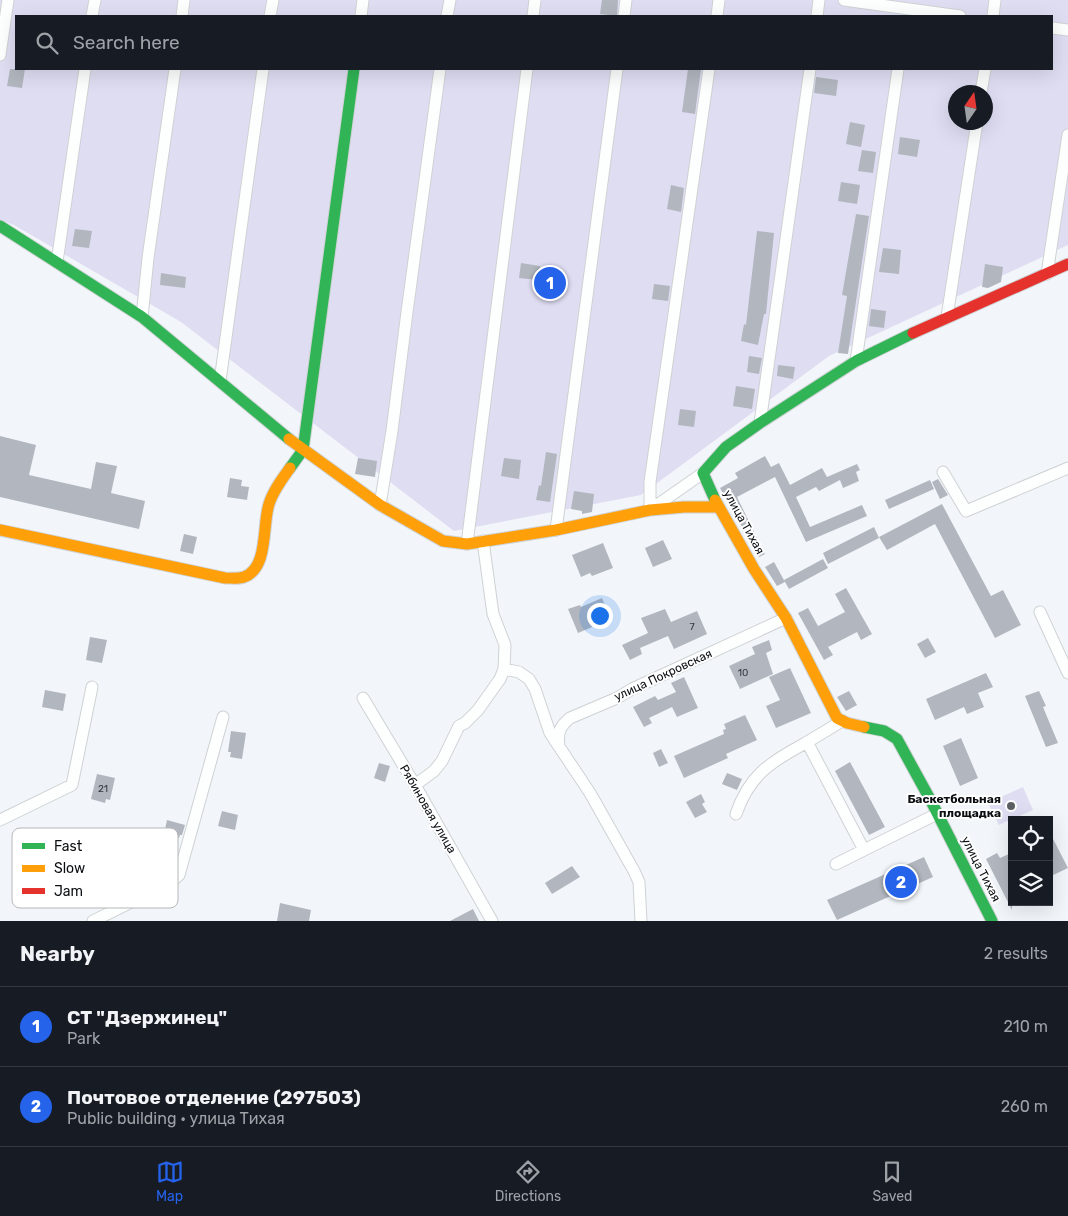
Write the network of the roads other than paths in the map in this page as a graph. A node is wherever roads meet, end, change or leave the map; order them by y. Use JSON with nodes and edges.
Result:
{"nodes":[{"id":1,"x":8,"y":0,"type":"edge"},
{"id":2,"x":95,"y":0,"type":"edge"},
{"id":3,"x":184,"y":0,"type":"edge"},
{"id":4,"x":272,"y":0,"type":"edge"},
{"id":5,"x":363,"y":0,"type":"edge"},
{"id":6,"x":450,"y":0,"type":"edge"},
{"id":7,"x":535,"y":0,"type":"edge"},
{"id":8,"x":626,"y":0,"type":"edge"},
{"id":9,"x":719,"y":0,"type":"edge"},
{"id":10,"x":819,"y":0,"type":"edge"},
{"id":11,"x":844,"y":0,"type":"edge"},
{"id":12,"x":996,"y":0,"type":"edge"},
{"id":13,"x":906,"y":9,"type":"edge"},
{"id":14,"x":92,"y":15,"type":"edge"},
{"id":15,"x":182,"y":15,"type":"edge"},
{"id":16,"x":270,"y":15,"type":"edge"},
{"id":17,"x":361,"y":15,"type":"edge"},
{"id":18,"x":447,"y":15,"type":"edge"},
{"id":19,"x":533,"y":15,"type":"edge"},
{"id":20,"x":624,"y":15,"type":"edge"},
{"id":21,"x":717,"y":15,"type":"edge"},
{"id":22,"x":817,"y":15,"type":"edge"},
{"id":23,"x":952,"y":15,"type":"edge"},
{"id":24,"x":993,"y":15,"type":"edge"},
{"id":25,"x":1053,"y":28,"type":"edge"},
{"id":26,"x":1068,"y":30,"type":"edge"},
{"id":27,"x":0,"y":55,"type":"edge"},
{"id":28,"x":85,"y":70,"type":"edge"},
{"id":29,"x":174,"y":70,"type":"edge"},
{"id":30,"x":263,"y":70,"type":"edge"},
{"id":31,"x":354,"y":70,"type":"edge"},
{"id":32,"x":440,"y":70,"type":"edge"},
{"id":33,"x":526,"y":70,"type":"edge"},
{"id":34,"x":617,"y":70,"type":"edge"},
{"id":35,"x":709,"y":70,"type":"edge"},
{"id":36,"x":810,"y":70,"type":"edge"},
{"id":37,"x":898,"y":70,"type":"edge"},
{"id":38,"x":985,"y":70,"type":"edge"},
{"id":39,"x":983,"y":85,"type":"edge"},
{"id":40,"x":976,"y":130,"type":"edge"},
{"id":41,"x":1068,"y":135,"type":"edge"},
{"id":42,"x":0,"y":226,"type":"edge"},
{"id":43,"x":57,"y":262,"type":"junction"},
{"id":44,"x":1068,"y":264,"type":"edge"},
{"id":45,"x":1047,"y":274,"type":"junction"},
{"id":46,"x":142,"y":317,"type":"junction"},
{"id":47,"x":947,"y":317,"type":"junction"},
{"id":48,"x":856,"y":361,"type":"junction"},
{"id":49,"x":220,"y":382,"type":"junction"},
{"id":50,"x":760,"y":423,"type":"junction"},
{"id":51,"x":303,"y":450,"type":"junction"},
{"id":52,"x":1068,"y":468,"type":"edge"},
{"id":53,"x":943,"y":472,"type":"dead end"},
{"id":54,"x":703,"y":473,"type":"junction"},
{"id":55,"x":380,"y":505,"type":"junction"},
{"id":56,"x":718,"y":507,"type":"junction"},
{"id":57,"x":650,"y":510,"type":"junction"},
{"id":58,"x":0,"y":530,"type":"edge"},
{"id":59,"x":556,"y":530,"type":"junction"},
{"id":60,"x":483,"y":541,"type":"junction"},
{"id":61,"x":467,"y":544,"type":"junction"},
{"id":62,"x":1040,"y":612,"type":"dead end"},
{"id":63,"x":786,"y":618,"type":"junction"},
{"id":64,"x":504,"y":670,"type":"junction"},
{"id":65,"x":1068,"y":673,"type":"edge"},
{"id":66,"x":92,"y":687,"type":"dead end"},
{"id":67,"x":363,"y":698,"type":"dead end"},
{"id":68,"x":223,"y":717,"type":"dead end"},
{"id":69,"x":842,"y":720,"type":"junction"},
{"id":70,"x":807,"y":742,"type":"junction"},
{"id":71,"x":559,"y":746,"type":"junction"},
{"id":72,"x":415,"y":785,"type":"junction"},
{"id":73,"x":736,"y":814,"type":"dead end"},
{"id":74,"x":937,"y":814,"type":"junction"},
{"id":75,"x":0,"y":820,"type":"edge"},
{"id":76,"x":864,"y":850,"type":"junction"},
{"id":77,"x":836,"y":864,"type":"dead end"},
{"id":78,"x":178,"y":877,"type":"edge"},
{"id":79,"x":119,"y":908,"type":"edge"},
{"id":80,"x":93,"y":921,"type":"edge"},
{"id":81,"x":492,"y":921,"type":"edge"},
{"id":82,"x":641,"y":921,"type":"edge"},
{"id":83,"x":992,"y":921,"type":"edge"}],
"edges":[{"from":1,"to":27,"type":"street"},
{"from":2,"to":14,"type":"street"},
{"from":3,"to":15,"type":"street"},
{"from":4,"to":16,"type":"street"},
{"from":5,"to":17,"type":"street"},
{"from":6,"to":18,"type":"street"},
{"from":7,"to":19,"type":"street"},
{"from":8,"to":20,"type":"street"},
{"from":9,"to":21,"type":"street"},
{"from":10,"to":22,"type":"street"},
{"from":11,"to":13,"type":"street"},
{"from":12,"to":24,"type":"street"},
{"from":13,"to":23,"type":"street"},
{"from":25,"to":26,"type":"street"},
{"from":28,"to":43,"type":"street"},
{"from":29,"to":46,"type":"street"},
{"from":30,"to":49,"type":"street"},
{"from":31,"to":51,"type":"street"},
{"from":32,"to":55,"type":"street"},
{"from":33,"to":61,"type":"street"},
{"from":34,"to":59,"type":"street"},
{"from":35,"to":57,"type":"street"},
{"from":36,"to":50,"type":"street"},
{"from":37,"to":48,"type":"street"},
{"from":38,"to":39,"type":"street"},
{"from":40,"to":47,"type":"street"},
{"from":41,"to":45,"type":"street"},
{"from":42,"to":43,"type":"street"},
{"from":43,"to":46,"type":"street"},
{"from":44,"to":45,"type":"street"},
{"from":45,"to":47,"type":"street"},
{"from":46,"to":49,"type":"street"},
{"from":47,"to":48,"type":"street"},
{"from":48,"to":50,"type":"street"},
{"from":49,"to":51,"type":"street"},
{"from":50,"to":54,"type":"street"},
{"from":51,"to":55,"type":"street"},
{"from":51,"to":58,"type":"street"},
{"from":52,"to":53,"type":"street"},
{"from":54,"to":56,"type":"street","name":"улица Тихая"},
{"from":54,"to":57,"type":"street"},
{"from":55,"to":61,"type":"street"},
{"from":56,"to":57,"type":"street"},
{"from":56,"to":63,"type":"street","name":"улица Тихая"},
{"from":57,"to":59,"type":"street"},
{"from":59,"to":60,"type":"street"},
{"from":60,"to":61,"type":"street"},
{"from":60,"to":64,"type":"street"},
{"from":62,"to":65,"type":"street"},
{"from":63,"to":69,"type":"street","name":"улица Тихая"},
{"from":63,"to":71,"type":"street","name":"улица Покровская"},
{"from":64,"to":71,"type":"street"},
{"from":64,"to":72,"type":"street"},
{"from":66,"to":75,"type":"street"},
{"from":67,"to":72,"type":"street","name":"Рябиновая улица"},
{"from":68,"to":78,"type":"street"},
{"from":69,"to":70,"type":"street"},
{"from":69,"to":74,"type":"street","name":"улица Тихая"},
{"from":70,"to":73,"type":"street"},
{"from":70,"to":76,"type":"street"},
{"from":71,"to":82,"type":"street"},
{"from":72,"to":81,"type":"street","name":"Рябиновая улица"},
{"from":74,"to":76,"type":"street"},
{"from":74,"to":83,"type":"street","name":"улица Тихая"},
{"from":76,"to":77,"type":"street"},
{"from":79,"to":80,"type":"street"}]}
